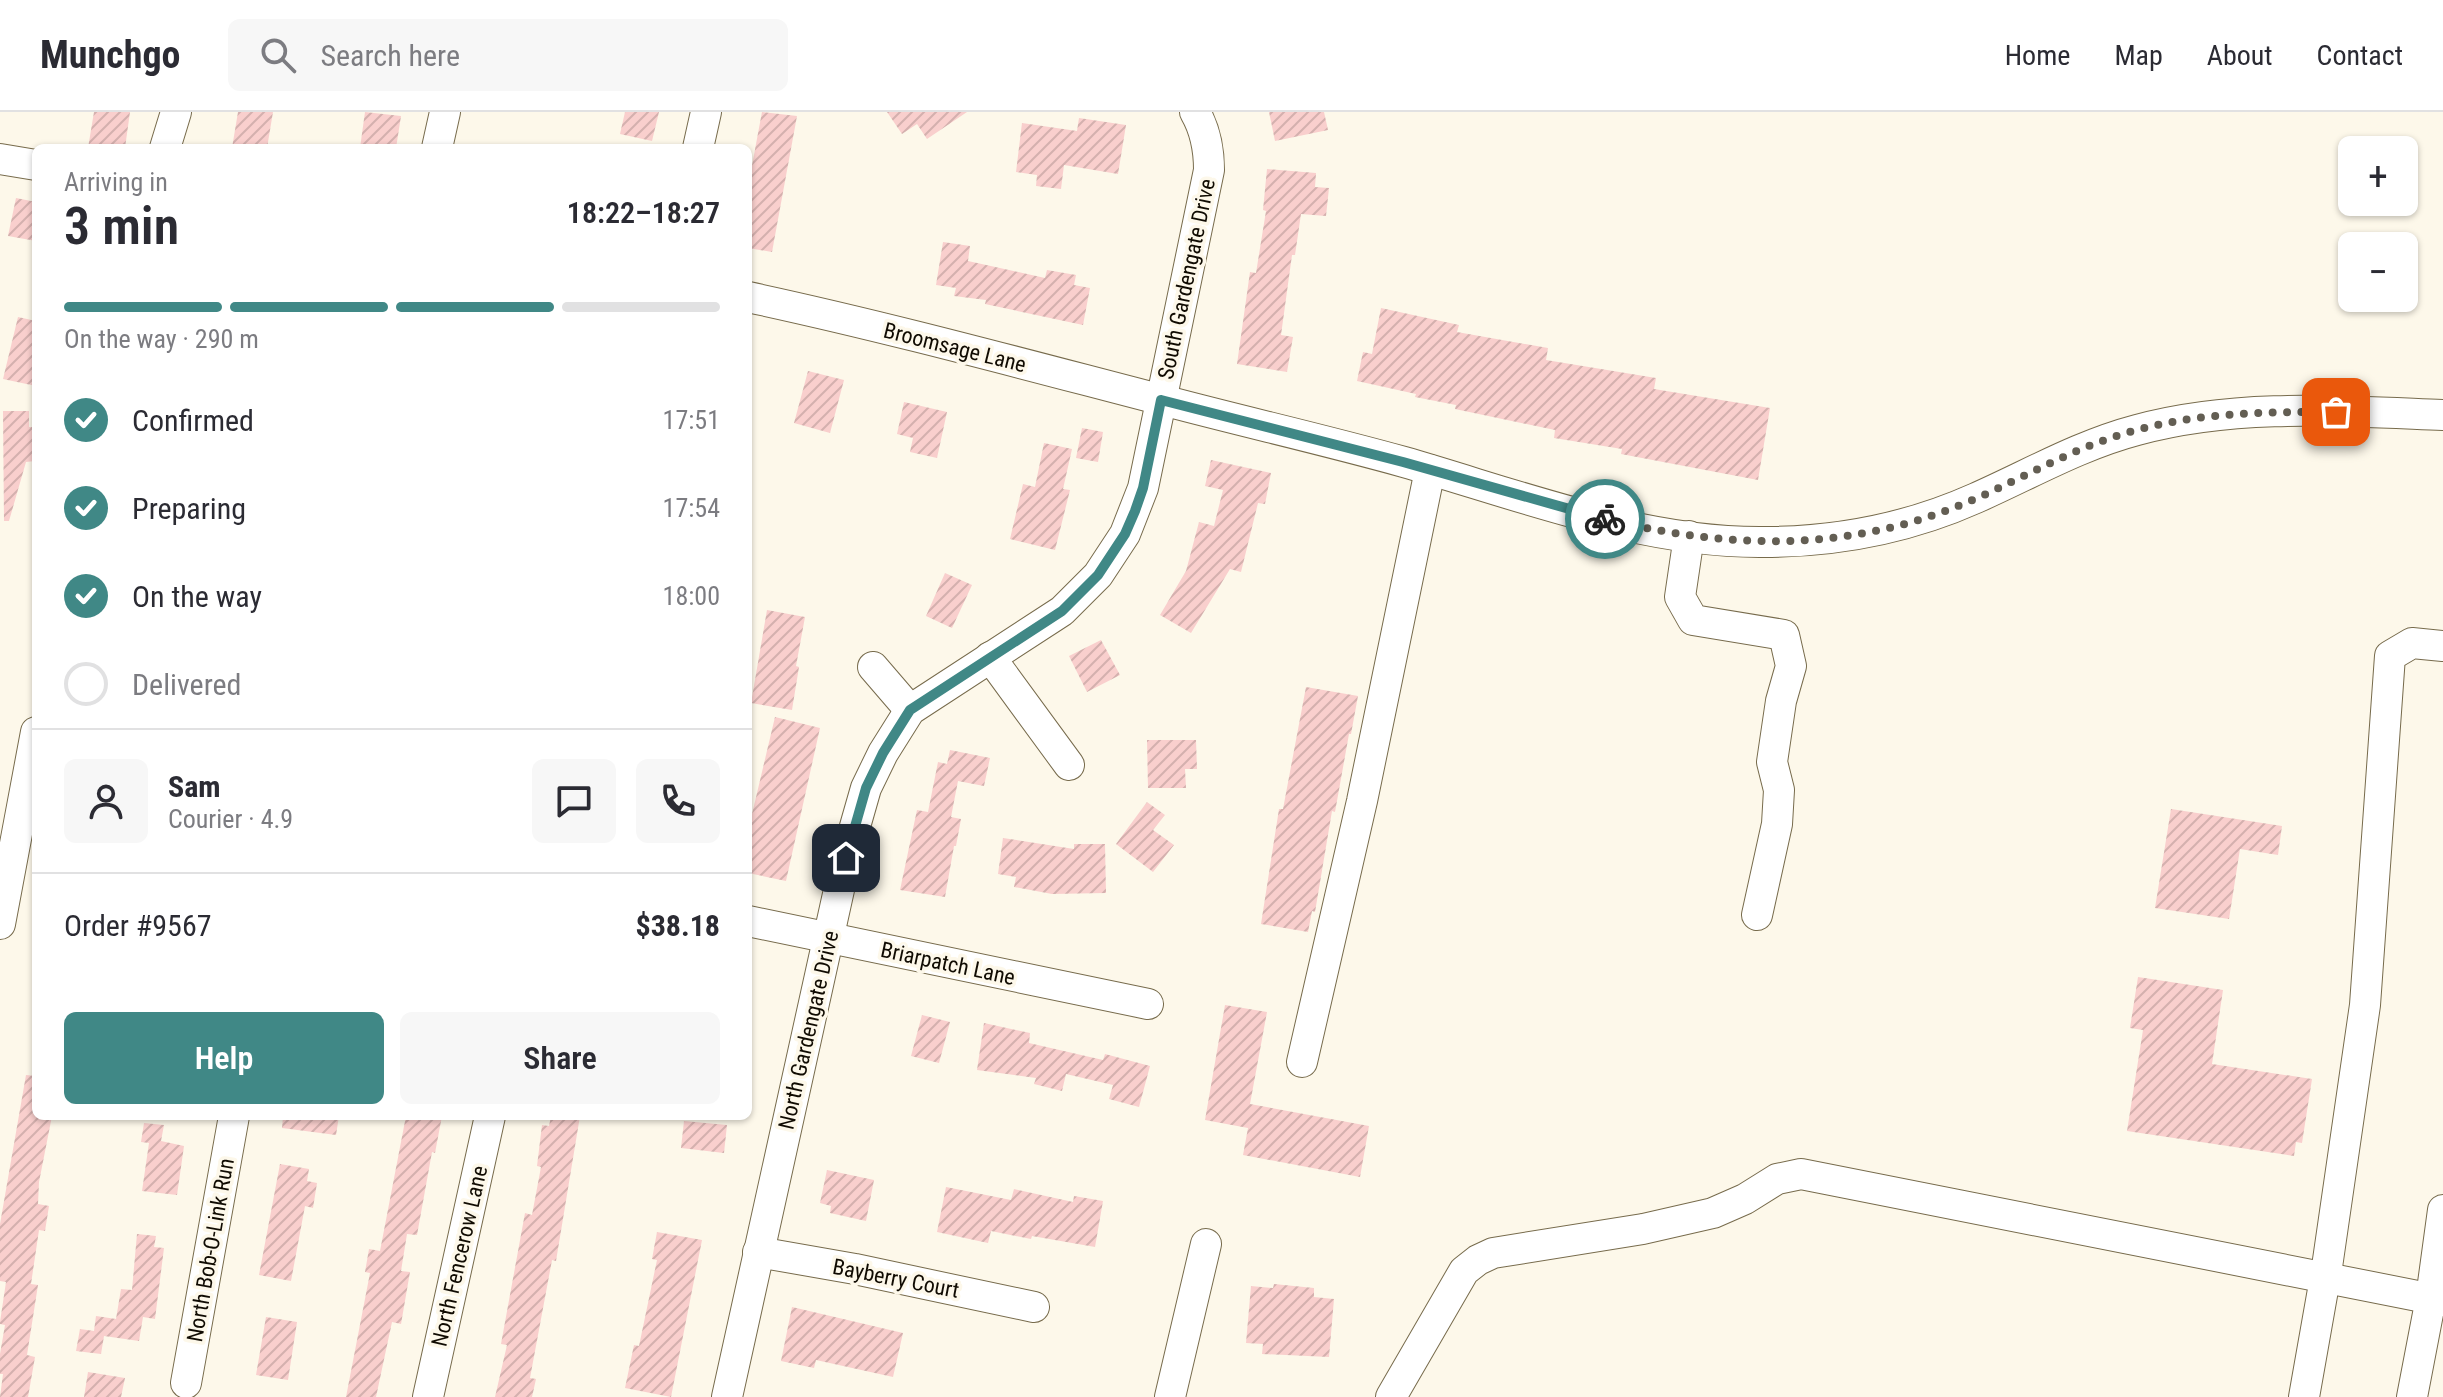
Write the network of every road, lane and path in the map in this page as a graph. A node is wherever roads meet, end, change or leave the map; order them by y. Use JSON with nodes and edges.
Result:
{"nodes":[{"id":1,"x":176,"y":112,"type":"edge"},
{"id":2,"x":445,"y":112,"type":"edge"},
{"id":3,"x":706,"y":112,"type":"edge"},
{"id":4,"x":1195,"y":112,"type":"edge"},
{"id":5,"x":166,"y":144,"type":"edge"},
{"id":6,"x":438,"y":144,"type":"edge"},
{"id":7,"x":699,"y":144,"type":"edge"},
{"id":8,"x":0,"y":159,"type":"edge"},
{"id":9,"x":32,"y":164,"type":"edge"},
{"id":10,"x":752,"y":298,"type":"edge"},
{"id":11,"x":1161,"y":400,"type":"junction"},
{"id":12,"x":2443,"y":415,"type":"edge"},
{"id":13,"x":1430,"y":470,"type":"junction"},
{"id":14,"x":1689,"y":536,"type":"junction"},
{"id":15,"x":2443,"y":646,"type":"edge"},
{"id":16,"x":990,"y":657,"type":"junction"},
{"id":17,"x":873,"y":667,"type":"dead end"},
{"id":18,"x":910,"y":710,"type":"junction"},
{"id":19,"x":32,"y":745,"type":"edge"},
{"id":20,"x":1069,"y":765,"type":"dead end"},
{"id":21,"x":21,"y":780,"type":"edge"},
{"id":22,"x":1757,"y":915,"type":"dead end"},
{"id":23,"x":752,"y":922,"type":"edge"},
{"id":24,"x":0,"y":924,"type":"edge"},
{"id":25,"x":829,"y":938,"type":"junction"},
{"id":26,"x":1148,"y":1004,"type":"dead end"},
{"id":27,"x":1302,"y":1062,"type":"dead end"},
{"id":28,"x":233,"y":1120,"type":"edge"},
{"id":29,"x":489,"y":1120,"type":"edge"},
{"id":30,"x":2443,"y":1210,"type":"edge"},
{"id":31,"x":1206,"y":1244,"type":"dead end"},
{"id":32,"x":758,"y":1252,"type":"junction"},
{"id":33,"x":2325,"y":1279,"type":"junction"},
{"id":34,"x":2437,"y":1300,"type":"edge"},
{"id":35,"x":1034,"y":1307,"type":"dead end"},
{"id":36,"x":186,"y":1383,"type":"dead end"},
{"id":37,"x":428,"y":1397,"type":"edge"},
{"id":38,"x":727,"y":1397,"type":"edge"},
{"id":39,"x":1170,"y":1397,"type":"edge"},
{"id":40,"x":1391,"y":1397,"type":"edge"},
{"id":41,"x":2304,"y":1397,"type":"edge"},
{"id":42,"x":2412,"y":1397,"type":"edge"}],
"edges":[{"from":1,"to":5,"type":"street"},
{"from":2,"to":6,"type":"street"},
{"from":3,"to":7,"type":"street"},
{"from":4,"to":11,"type":"street","name":"South Gardengate Drive"},
{"from":8,"to":9,"type":"street"},
{"from":10,"to":11,"type":"street","name":"Broomsage Lane"},
{"from":11,"to":13,"type":"street","name":"Broomsage Lane"},
{"from":11,"to":16,"type":"street","name":"North Gardengate Drive"},
{"from":12,"to":14,"type":"street","name":"Broomsage Lane"},
{"from":13,"to":14,"type":"street","name":"Broomsage Lane"},
{"from":13,"to":27,"type":"street"},
{"from":14,"to":22,"type":"street"},
{"from":15,"to":33,"type":"street"},
{"from":16,"to":18,"type":"street","name":"North Gardengate Drive"},
{"from":16,"to":20,"type":"street"},
{"from":17,"to":18,"type":"street"},
{"from":18,"to":25,"type":"street","name":"North Gardengate Drive"},
{"from":19,"to":21,"type":"street"},
{"from":21,"to":24,"type":"street"},
{"from":23,"to":25,"type":"street","name":"Briarpatch Lane"},
{"from":25,"to":26,"type":"street","name":"Briarpatch Lane"},
{"from":25,"to":32,"type":"street","name":"North Gardengate Drive"},
{"from":28,"to":36,"type":"street","name":"North Bob-O-Link Run"},
{"from":29,"to":37,"type":"street","name":"North Fencerow Lane"},
{"from":30,"to":34,"type":"street"},
{"from":31,"to":39,"type":"street"},
{"from":32,"to":35,"type":"street","name":"Bayberry Court"},
{"from":32,"to":38,"type":"street","name":"North Gardengate Drive"},
{"from":33,"to":34,"type":"street"},
{"from":33,"to":40,"type":"street"},
{"from":33,"to":41,"type":"street"},
{"from":34,"to":42,"type":"street"}]}
